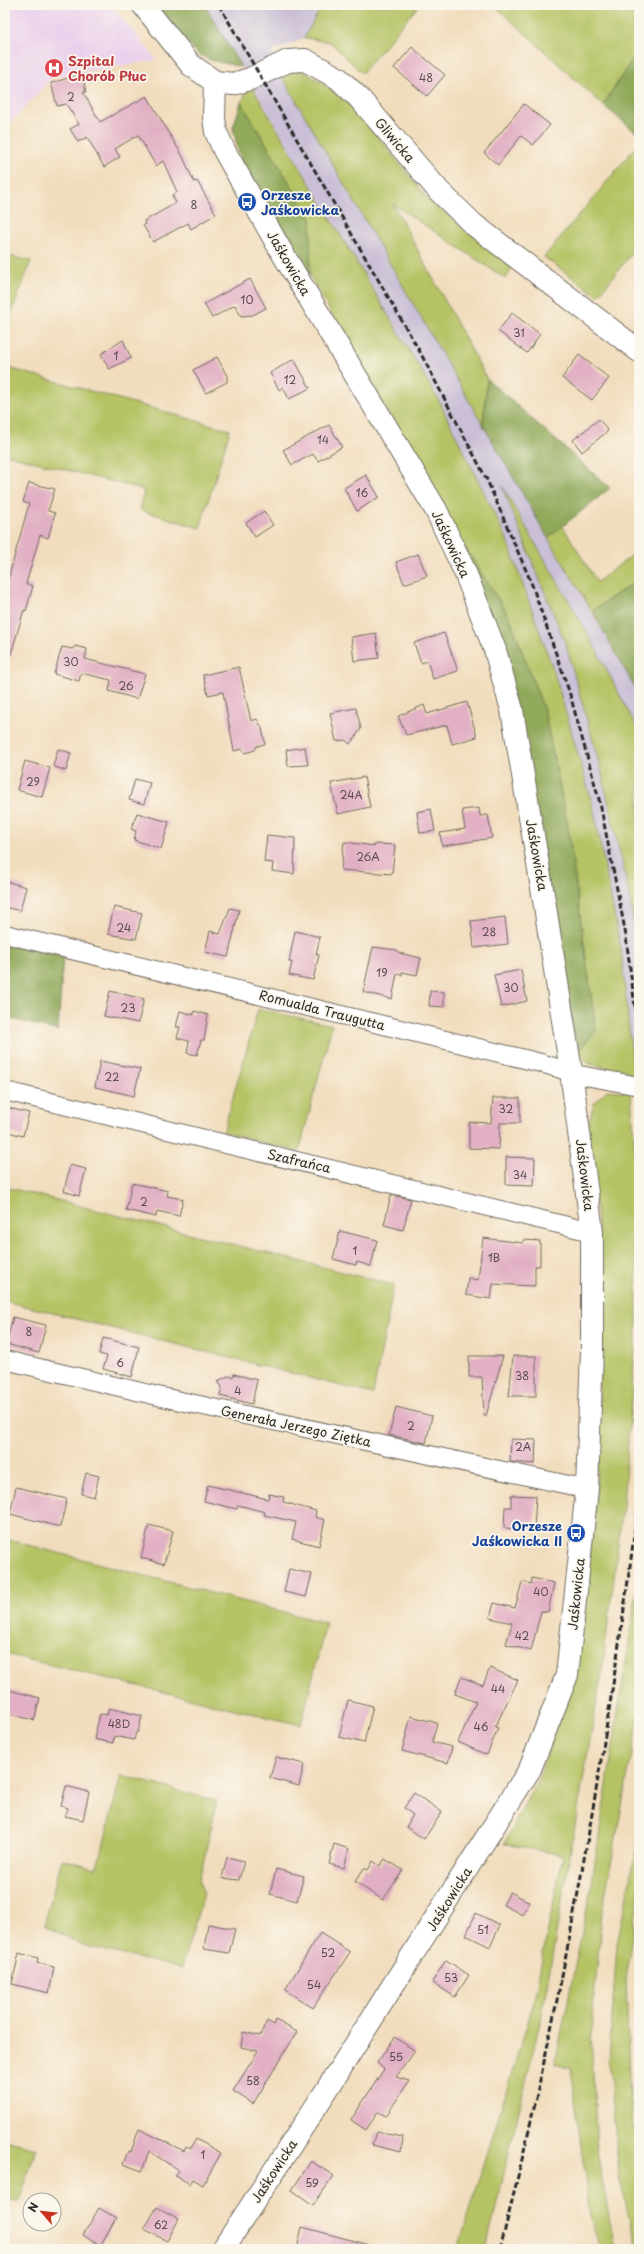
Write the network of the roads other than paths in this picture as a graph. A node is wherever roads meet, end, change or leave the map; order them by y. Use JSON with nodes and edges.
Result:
{"nodes":[{"id":1,"x":143,"y":5,"type":"edge"},
{"id":2,"x":216,"y":82,"type":"junction"},
{"id":3,"x":639,"y":351,"type":"edge"},
{"id":4,"x":5,"y":934,"type":"edge"},
{"id":5,"x":571,"y":1071,"type":"junction"},
{"id":6,"x":639,"y":1086,"type":"edge"},
{"id":7,"x":5,"y":1091,"type":"edge"},
{"id":8,"x":592,"y":1232,"type":"junction"},
{"id":9,"x":5,"y":1360,"type":"edge"},
{"id":10,"x":588,"y":1489,"type":"junction"},
{"id":11,"x":223,"y":2249,"type":"edge"}],
"edges":[{"from":1,"to":2,"type":"street"},
{"from":2,"to":3,"type":"street","name":"Gliwicka"},
{"from":2,"to":5,"type":"street","name":"Jaśkowicka"},
{"from":4,"to":5,"type":"street","name":"Romualda Traugutta"},
{"from":5,"to":6,"type":"street","name":"Romualda Traugutta"},
{"from":5,"to":8,"type":"street","name":"Jaśkowicka"},
{"from":7,"to":8,"type":"street","name":"Szafrańca"},
{"from":8,"to":10,"type":"street","name":"Jaśkowicka"},
{"from":9,"to":10,"type":"street","name":"Generała Jerzego Ziętka"},
{"from":10,"to":11,"type":"street","name":"Jaśkowicka"}]}
